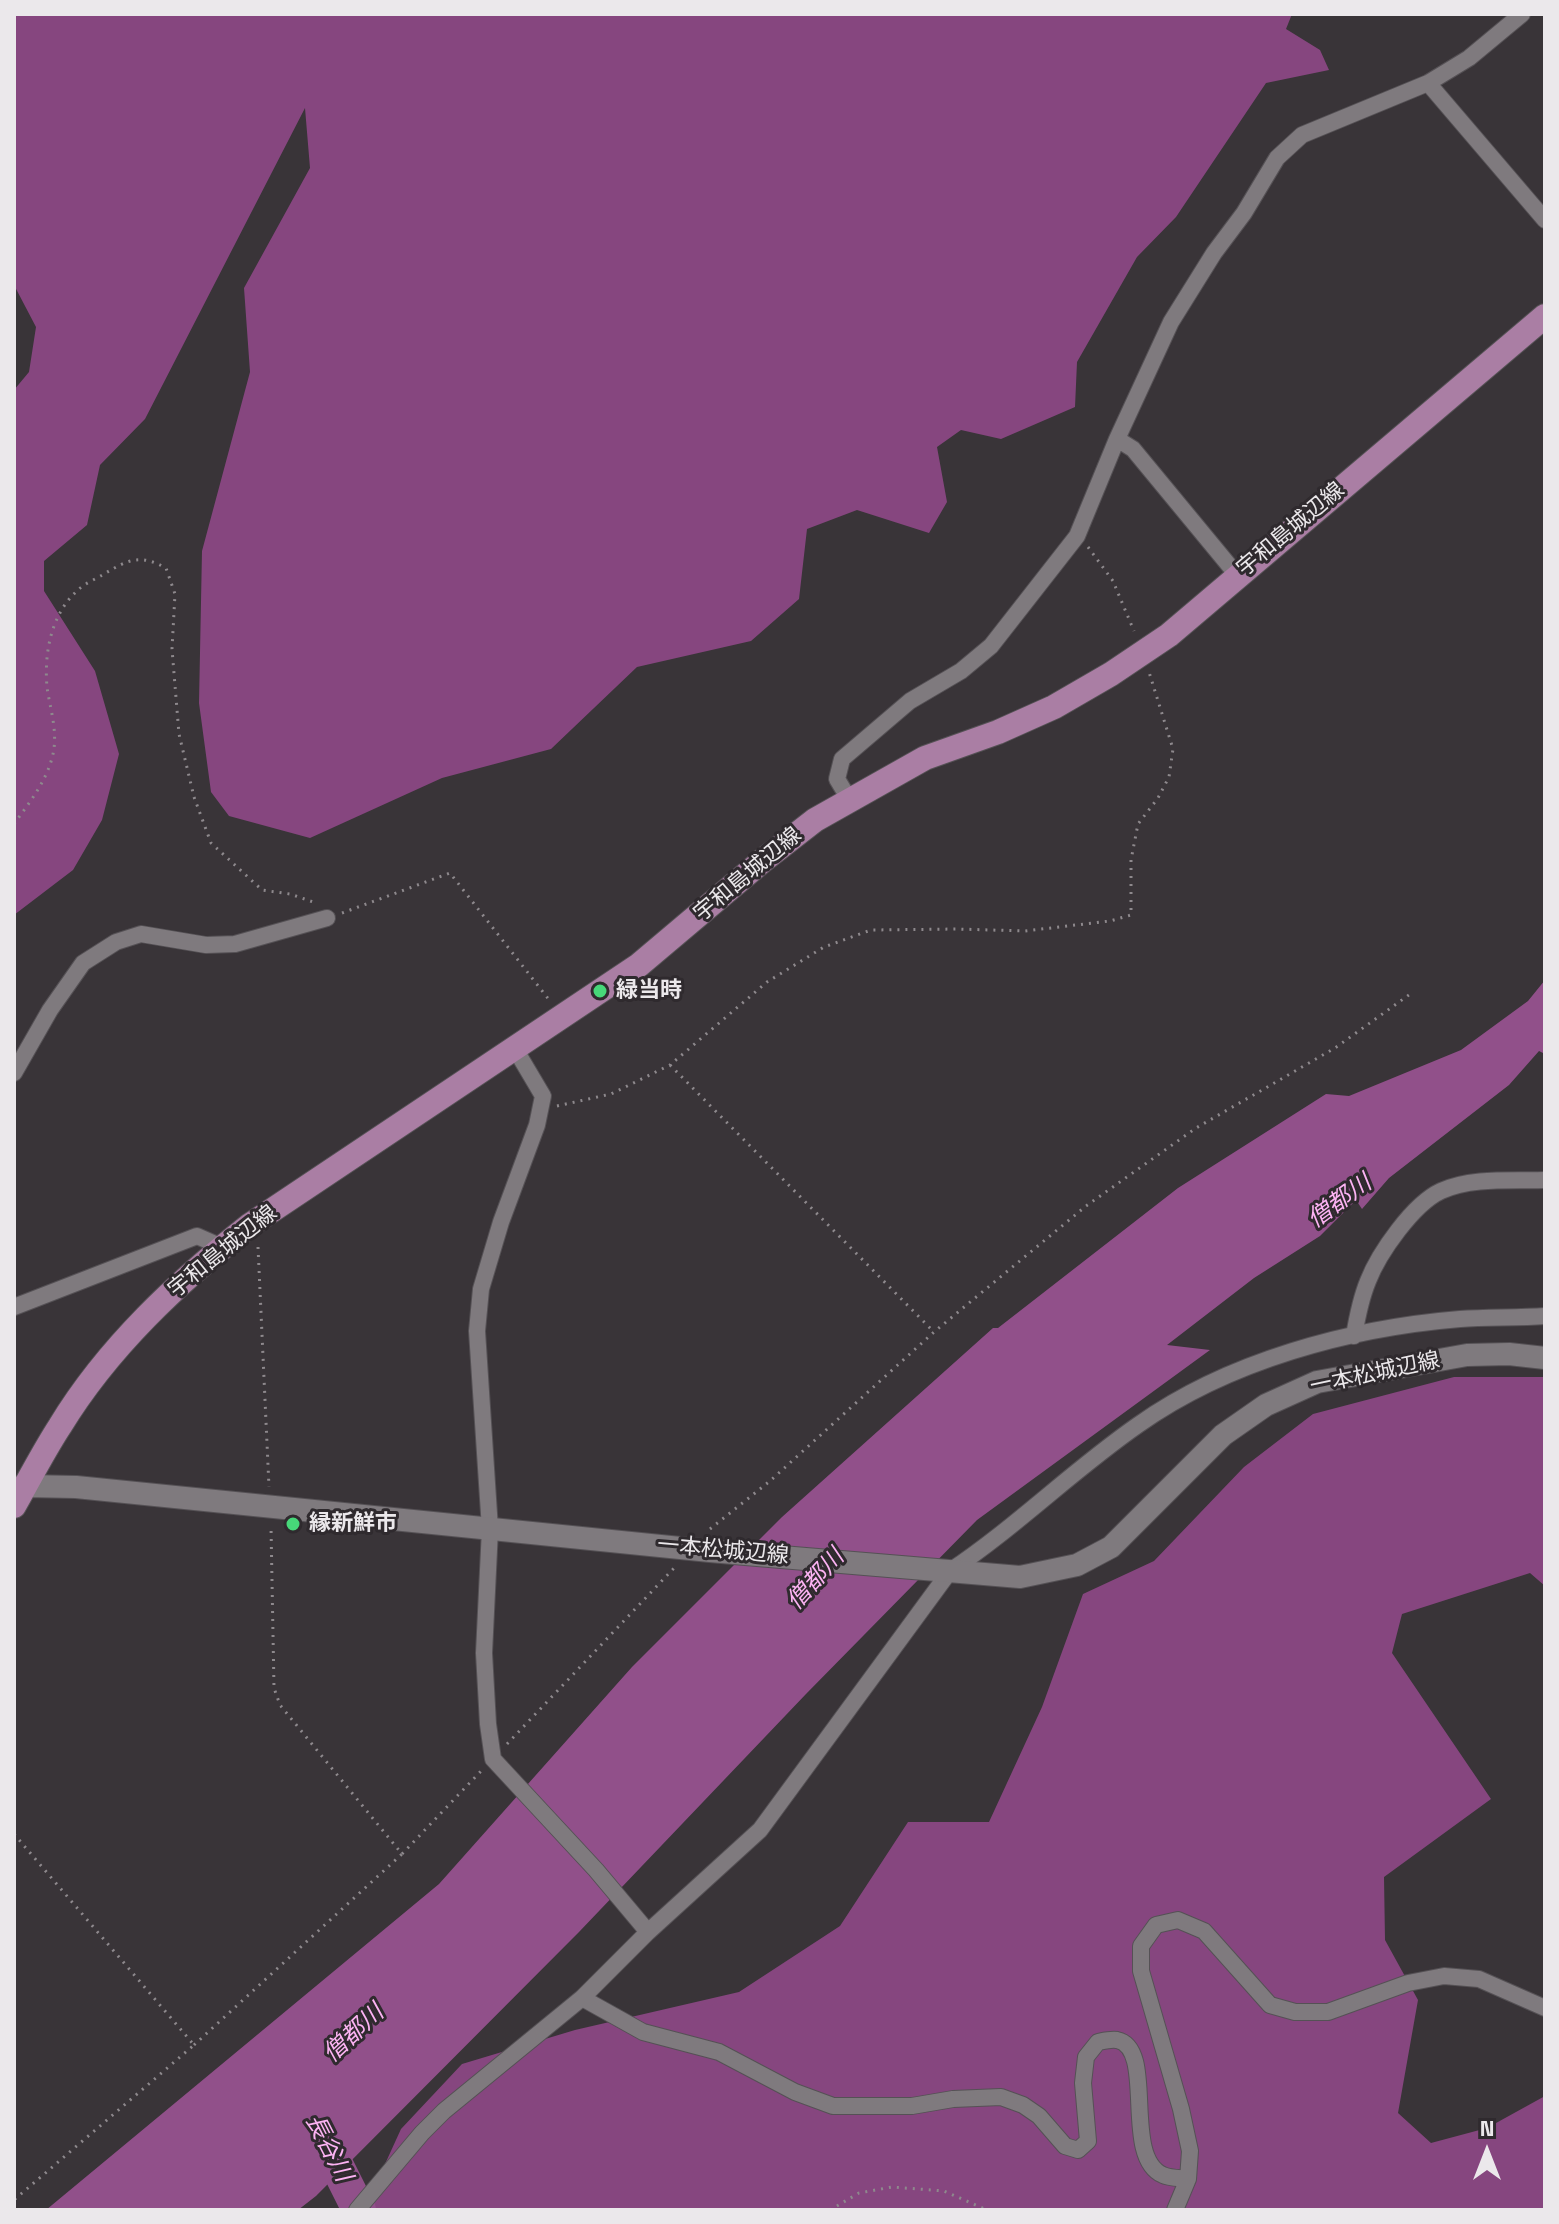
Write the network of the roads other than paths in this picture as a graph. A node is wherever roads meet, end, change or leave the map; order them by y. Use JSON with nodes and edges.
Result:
{"nodes":[{"id":1,"x":1522,"y":14,"type":"edge"},
{"id":2,"x":1428,"y":83,"type":"junction"},
{"id":3,"x":1545,"y":220,"type":"edge"},
{"id":4,"x":1545,"y":316,"type":"edge"},
{"id":5,"x":1117,"y":439,"type":"junction"},
{"id":6,"x":1237,"y":575,"type":"junction"},
{"id":7,"x":849,"y":799,"type":"junction"},
{"id":8,"x":327,"y":918,"type":"road end"},
{"id":9,"x":514,"y":1047,"type":"junction"},
{"id":10,"x":14,"y":1073,"type":"edge"},
{"id":11,"x":1545,"y":1180,"type":"edge"},
{"id":12,"x":222,"y":1247,"type":"junction"},
{"id":13,"x":14,"y":1307,"type":"edge"},
{"id":14,"x":1545,"y":1316,"type":"edge"},
{"id":15,"x":1354,"y":1336,"type":"junction"},
{"id":16,"x":1545,"y":1358,"type":"edge"},
{"id":17,"x":18,"y":1493,"type":"edge"},
{"id":18,"x":490,"y":1529,"type":"junction"},
{"id":19,"x":950,"y":1571,"type":"junction"},
{"id":20,"x":648,"y":1932,"type":"junction"},
{"id":21,"x":582,"y":1998,"type":"junction"},
{"id":22,"x":1545,"y":2008,"type":"edge"},
{"id":23,"x":1188,"y":2179,"type":"junction"},
{"id":24,"x":357,"y":2210,"type":"edge"},
{"id":25,"x":1175,"y":2210,"type":"edge"}],
"edges":[{"from":1,"to":2,"type":"street"},
{"from":2,"to":3,"type":"street"},
{"from":2,"to":5,"type":"street"},
{"from":4,"to":6,"type":"main road","name":"宇和島城辺線"},
{"from":5,"to":6,"type":"street"},
{"from":5,"to":7,"type":"street"},
{"from":6,"to":7,"type":"main road","name":"宇和島城辺線"},
{"from":7,"to":9,"type":"main road","name":"宇和島城辺線"},
{"from":8,"to":10,"type":"street"},
{"from":9,"to":12,"type":"main road","name":"宇和島城辺線"},
{"from":9,"to":18,"type":"street"},
{"from":11,"to":15,"type":"street"},
{"from":12,"to":13,"type":"street"},
{"from":12,"to":17,"type":"main road","name":"宇和島城辺線"},
{"from":14,"to":15,"type":"street"},
{"from":15,"to":19,"type":"street"},
{"from":16,"to":19,"type":"main road","name":"一本松城辺線"},
{"from":17,"to":18,"type":"main road","name":"一本松城辺線"},
{"from":18,"to":19,"type":"main road","name":"一本松城辺線"},
{"from":18,"to":20,"type":"street"},
{"from":19,"to":20,"type":"street"},
{"from":20,"to":21,"type":"street"},
{"from":21,"to":23,"type":"street"},
{"from":21,"to":24,"type":"street"},
{"from":22,"to":23,"type":"street"},
{"from":23,"to":25,"type":"street"}]}
